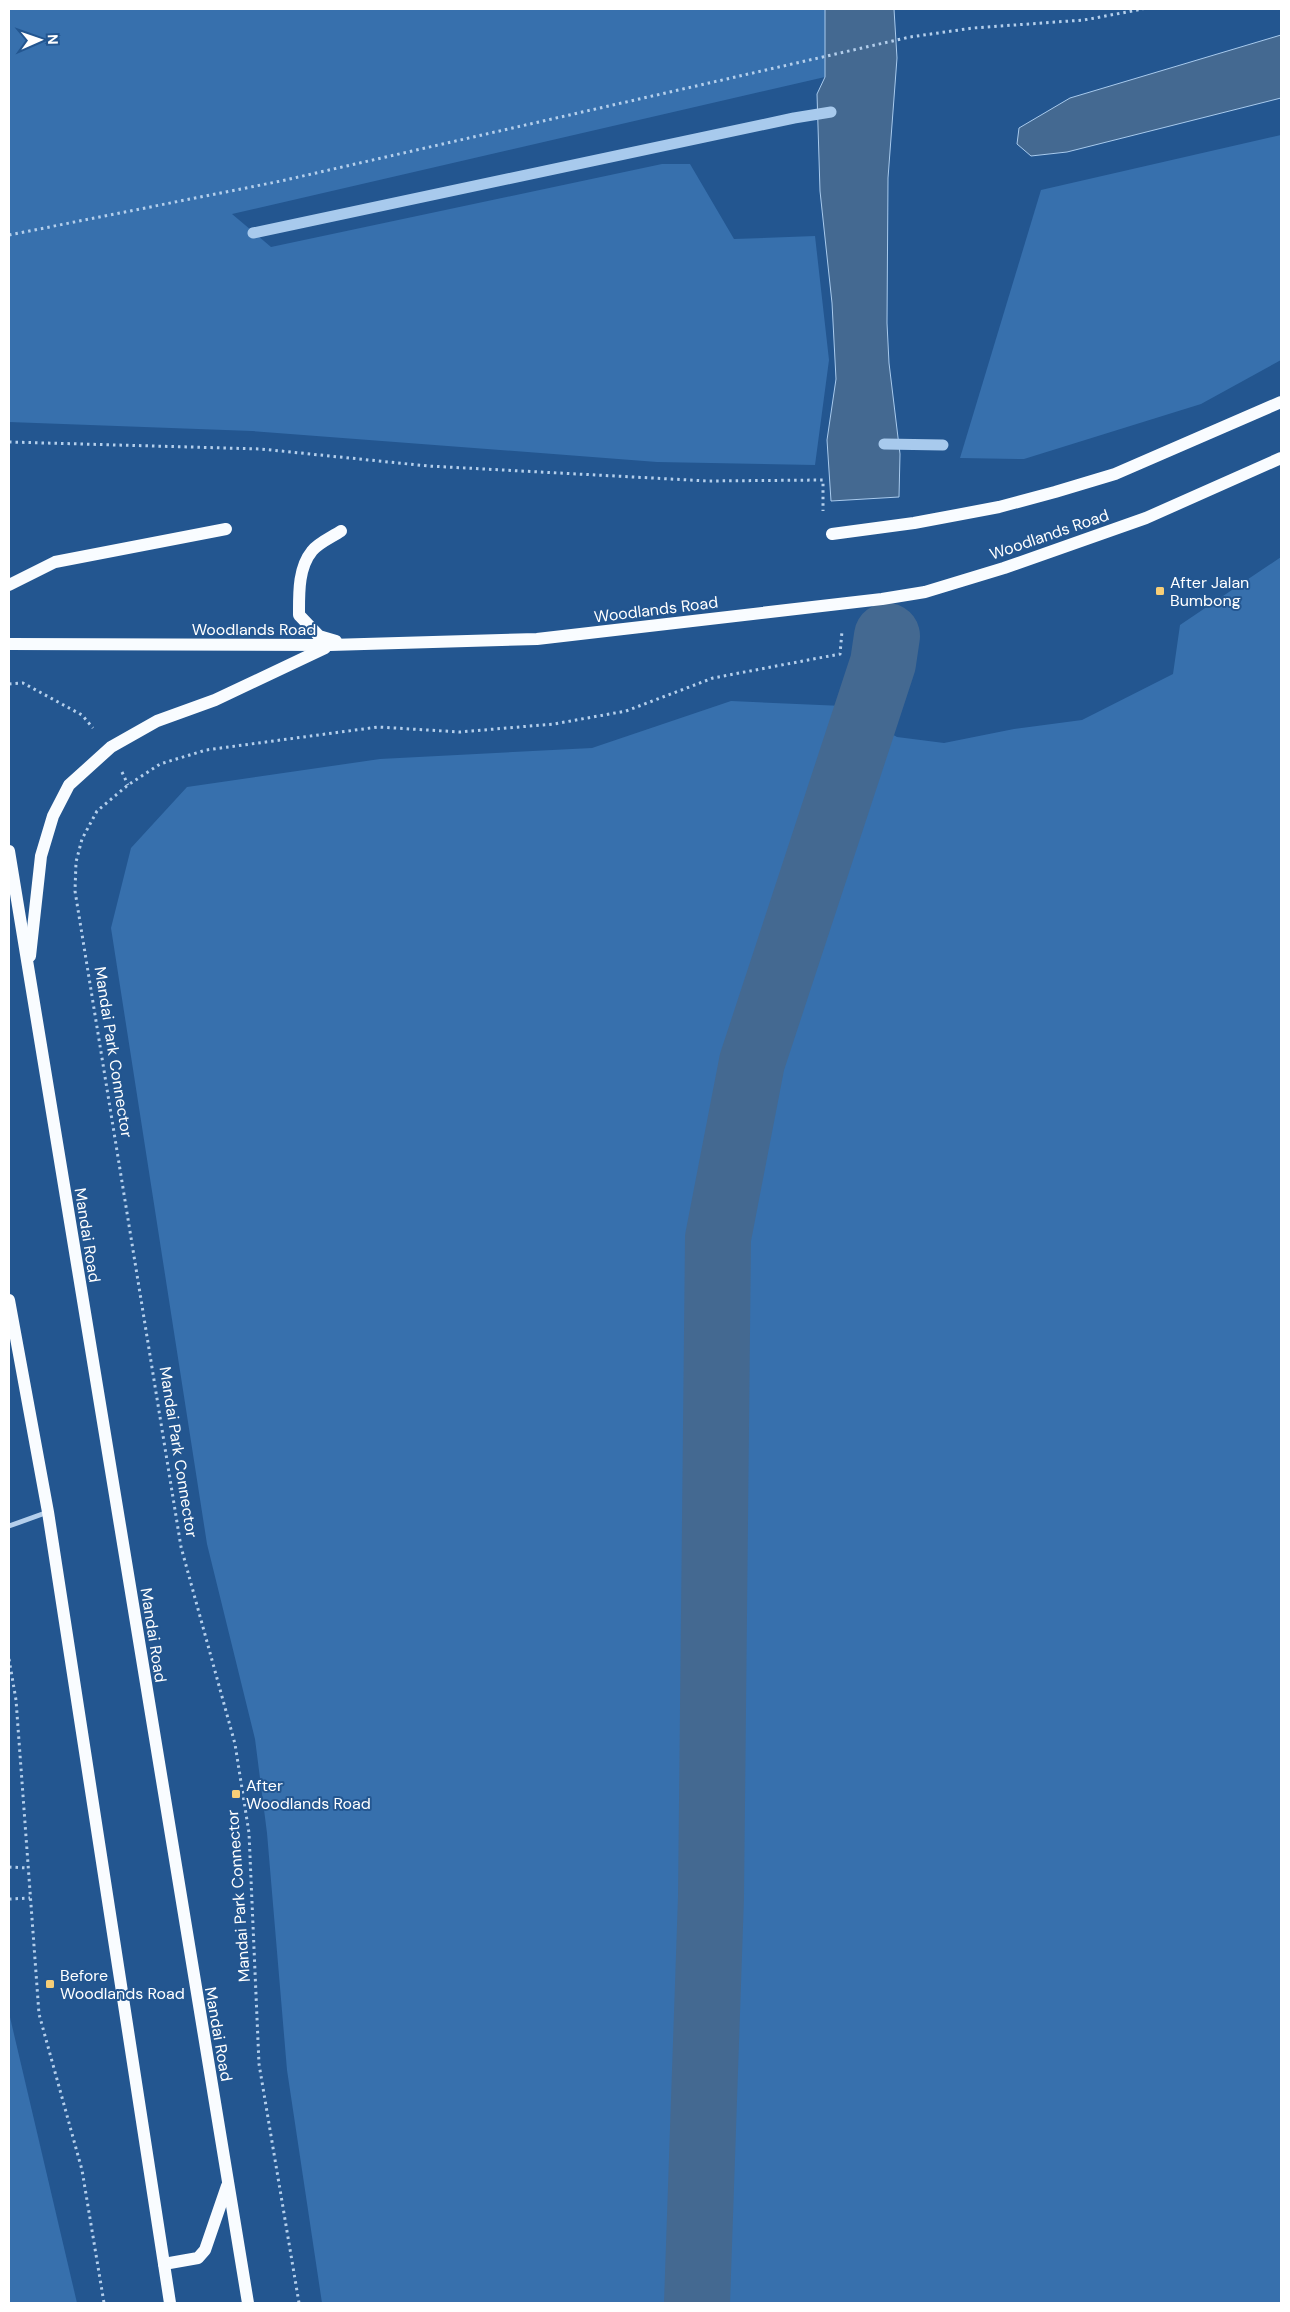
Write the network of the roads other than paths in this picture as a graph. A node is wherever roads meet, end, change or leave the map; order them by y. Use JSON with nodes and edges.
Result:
{"nodes":[{"id":1,"x":1281,"y":402,"type":"edge"},
{"id":2,"x":1281,"y":458,"type":"edge"},
{"id":3,"x":226,"y":529,"type":"dead end"},
{"id":4,"x":341,"y":531,"type":"dead end"},
{"id":5,"x":832,"y":534,"type":"dead end"},
{"id":6,"x":9,"y":585,"type":"edge"},
{"id":7,"x":9,"y":644,"type":"edge"},
{"id":8,"x":350,"y":645,"type":"junction"},
{"id":9,"x":330,"y":646,"type":"junction"},
{"id":10,"x":9,"y":852,"type":"edge"},
{"id":11,"x":28,"y":972,"type":"junction"},
{"id":12,"x":9,"y":1300,"type":"edge"},
{"id":13,"x":48,"y":1512,"type":"junction"},
{"id":14,"x":9,"y":1526,"type":"edge"},
{"id":15,"x":228,"y":2183,"type":"junction"},
{"id":16,"x":164,"y":2264,"type":"junction"},
{"id":17,"x":170,"y":2303,"type":"edge"},
{"id":18,"x":248,"y":2303,"type":"edge"}],
"edges":[{"from":1,"to":5,"type":"main road"},
{"from":2,"to":8,"type":"main road","name":"Woodlands Road"},
{"from":3,"to":6,"type":"main road"},
{"from":4,"to":8,"type":"main road"},
{"from":7,"to":9,"type":"main road","name":"Woodlands Road"},
{"from":8,"to":9,"type":"main road","name":"Woodlands Road"},
{"from":9,"to":11,"type":"main road"},
{"from":10,"to":11,"type":"main road","name":"Mandai Road"},
{"from":11,"to":15,"type":"main road","name":"Mandai Road"},
{"from":12,"to":13,"type":"main road"},
{"from":13,"to":14,"type":"street"},
{"from":13,"to":16,"type":"main road"},
{"from":15,"to":16,"type":"main road"},
{"from":15,"to":18,"type":"main road","name":"Mandai Road"},
{"from":16,"to":17,"type":"main road"}]}
